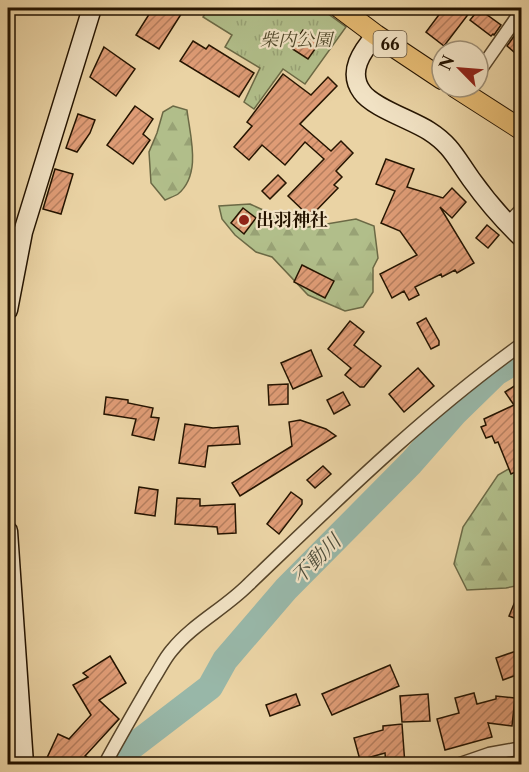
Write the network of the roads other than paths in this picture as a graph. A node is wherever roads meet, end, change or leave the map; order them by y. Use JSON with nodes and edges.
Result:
{"nodes":[{"id":1,"x":92,"y":8,"type":"edge"},
{"id":2,"x":340,"y":8,"type":"edge"},
{"id":3,"x":522,"y":10,"type":"edge"},
{"id":4,"x":376,"y":35,"type":"junction"},
{"id":5,"x":490,"y":56,"type":"edge"},
{"id":6,"x":430,"y":71,"type":"edge"},
{"id":7,"x":477,"y":99,"type":"edge"},
{"id":8,"x":522,"y":130,"type":"edge"},
{"id":9,"x":522,"y":209,"type":"edge"},
{"id":10,"x":507,"y":224,"type":"junction"},
{"id":11,"x":522,"y":238,"type":"edge"},
{"id":12,"x":8,"y":310,"type":"edge"},
{"id":13,"x":522,"y":344,"type":"edge"},
{"id":14,"x":8,"y":531,"type":"edge"},
{"id":15,"x":522,"y":748,"type":"edge"},
{"id":16,"x":24,"y":765,"type":"edge"},
{"id":17,"x":105,"y":765,"type":"edge"},
{"id":18,"x":460,"y":765,"type":"edge"}],
"edges":[{"from":1,"to":12,"type":"street"},
{"from":2,"to":4,"type":"main road","number":"66"},
{"from":3,"to":5,"type":"street"},
{"from":4,"to":6,"type":"main road","number":"66"},
{"from":4,"to":10,"type":"street"},
{"from":7,"to":8,"type":"main road"},
{"from":9,"to":10,"type":"street"},
{"from":10,"to":11,"type":"street"},
{"from":13,"to":17,"type":"street"},
{"from":14,"to":16,"type":"street"},
{"from":15,"to":18,"type":"street"}]}
